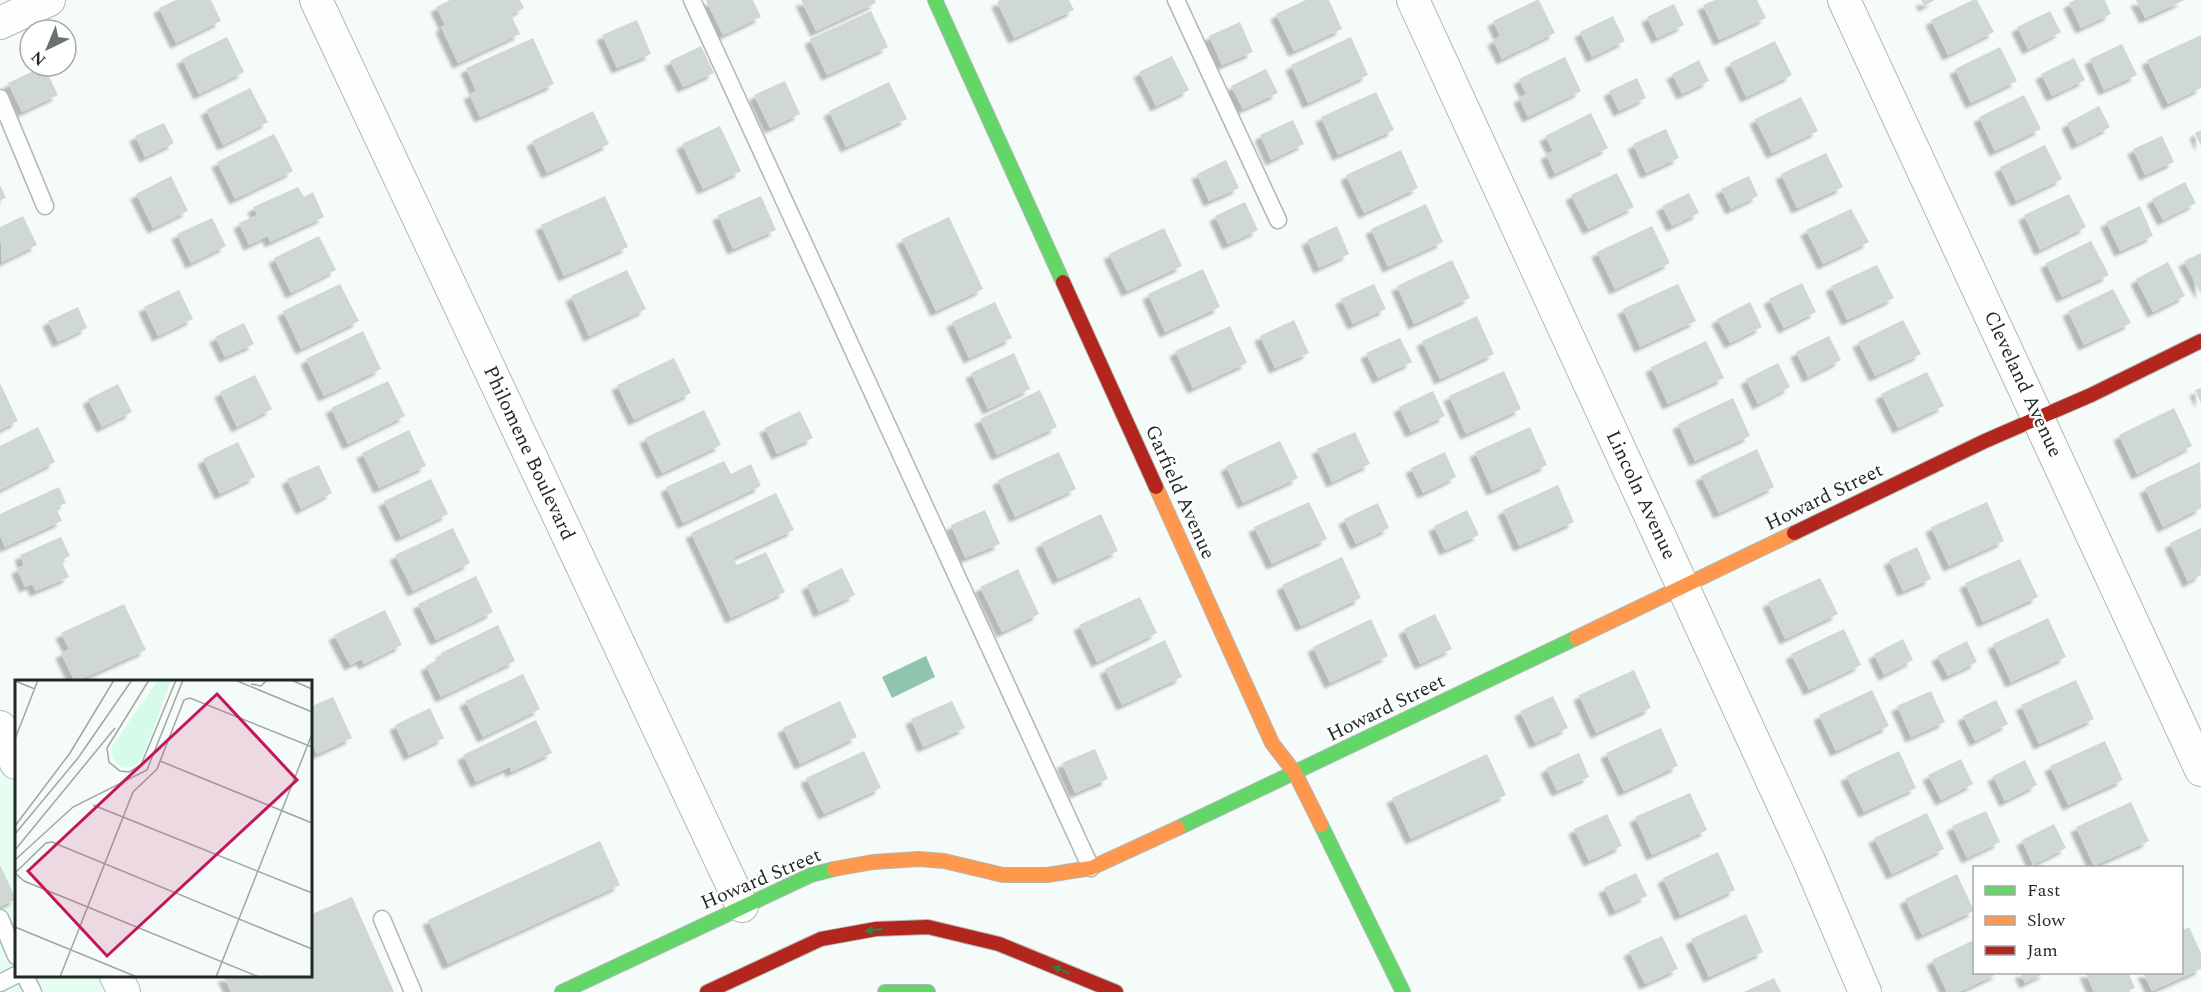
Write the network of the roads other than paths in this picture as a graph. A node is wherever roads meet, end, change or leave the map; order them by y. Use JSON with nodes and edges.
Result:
{"nodes":[{"id":1,"x":49,"y":0,"type":"edge"},
{"id":2,"x":316,"y":0,"type":"edge"},
{"id":3,"x":692,"y":0,"type":"edge"},
{"id":4,"x":936,"y":0,"type":"edge"},
{"id":5,"x":1176,"y":0,"type":"edge"},
{"id":6,"x":1413,"y":0,"type":"edge"},
{"id":7,"x":1844,"y":0,"type":"edge"},
{"id":8,"x":0,"y":23,"type":"edge"},
{"id":9,"x":0,"y":98,"type":"edge"},
{"id":10,"x":45,"y":206,"type":"dead end"},
{"id":11,"x":1278,"y":220,"type":"dead end"},
{"id":12,"x":2201,"y":341,"type":"edge"},
{"id":13,"x":2039,"y":417,"type":"junction"},
{"id":14,"x":1683,"y":586,"type":"junction"},
{"id":15,"x":0,"y":727,"type":"edge"},
{"id":16,"x":15,"y":761,"type":"edge"},
{"id":17,"x":2201,"y":770,"type":"edge"},
{"id":18,"x":1295,"y":773,"type":"junction"},
{"id":19,"x":1091,"y":868,"type":"junction"},
{"id":20,"x":742,"y":906,"type":"junction"},
{"id":21,"x":0,"y":918,"type":"edge"},
{"id":22,"x":382,"y":919,"type":"dead end"},
{"id":23,"x":15,"y":954,"type":"edge"},
{"id":24,"x":15,"y":976,"type":"edge"},
{"id":25,"x":26,"y":977,"type":"edge"},
{"id":26,"x":117,"y":977,"type":"edge"},
{"id":27,"x":0,"y":983,"type":"edge"},
{"id":28,"x":33,"y":992,"type":"edge"},
{"id":29,"x":124,"y":992,"type":"edge"},
{"id":30,"x":413,"y":992,"type":"edge"},
{"id":31,"x":562,"y":992,"type":"edge"},
{"id":32,"x":707,"y":992,"type":"edge"},
{"id":33,"x":885,"y":992,"type":"edge"},
{"id":34,"x":928,"y":992,"type":"edge"},
{"id":35,"x":1116,"y":992,"type":"edge"},
{"id":36,"x":1403,"y":992,"type":"edge"},
{"id":37,"x":1865,"y":992,"type":"edge"}],
"edges":[{"from":1,"to":8,"type":"street"},
{"from":2,"to":20,"type":"street","name":"Philomene Boulevard"},
{"from":3,"to":19,"type":"lane"},
{"from":4,"to":18,"type":"main road","name":"Garfield Avenue"},
{"from":5,"to":11,"type":"lane"},
{"from":6,"to":14,"type":"street","name":"Lincoln Avenue"},
{"from":7,"to":13,"type":"street","name":"Cleveland Avenue"},
{"from":9,"to":10,"type":"lane"},
{"from":12,"to":13,"type":"main road","name":"Howard Street"},
{"from":13,"to":14,"type":"main road","name":"Howard Street"},
{"from":13,"to":17,"type":"street","name":"Cleveland Avenue"},
{"from":14,"to":18,"type":"main road","name":"Howard Street"},
{"from":14,"to":37,"type":"street","name":"Lincoln Avenue"},
{"from":15,"to":16,"type":"street"},
{"from":18,"to":19,"type":"main road","name":"Howard Street"},
{"from":18,"to":36,"type":"main road","name":"Garfield Avenue"},
{"from":19,"to":20,"type":"main road","name":"Howard Street"},
{"from":20,"to":31,"type":"main road","name":"Howard Street"},
{"from":21,"to":23,"type":"lane"},
{"from":22,"to":30,"type":"lane"},
{"from":24,"to":27,"type":"lane"},
{"from":25,"to":28,"type":"lane"},
{"from":26,"to":29,"type":"street"},
{"from":35,"to":32,"type":"main road","one_way":true},
{"from":33,"to":34,"type":"main road"}]}
